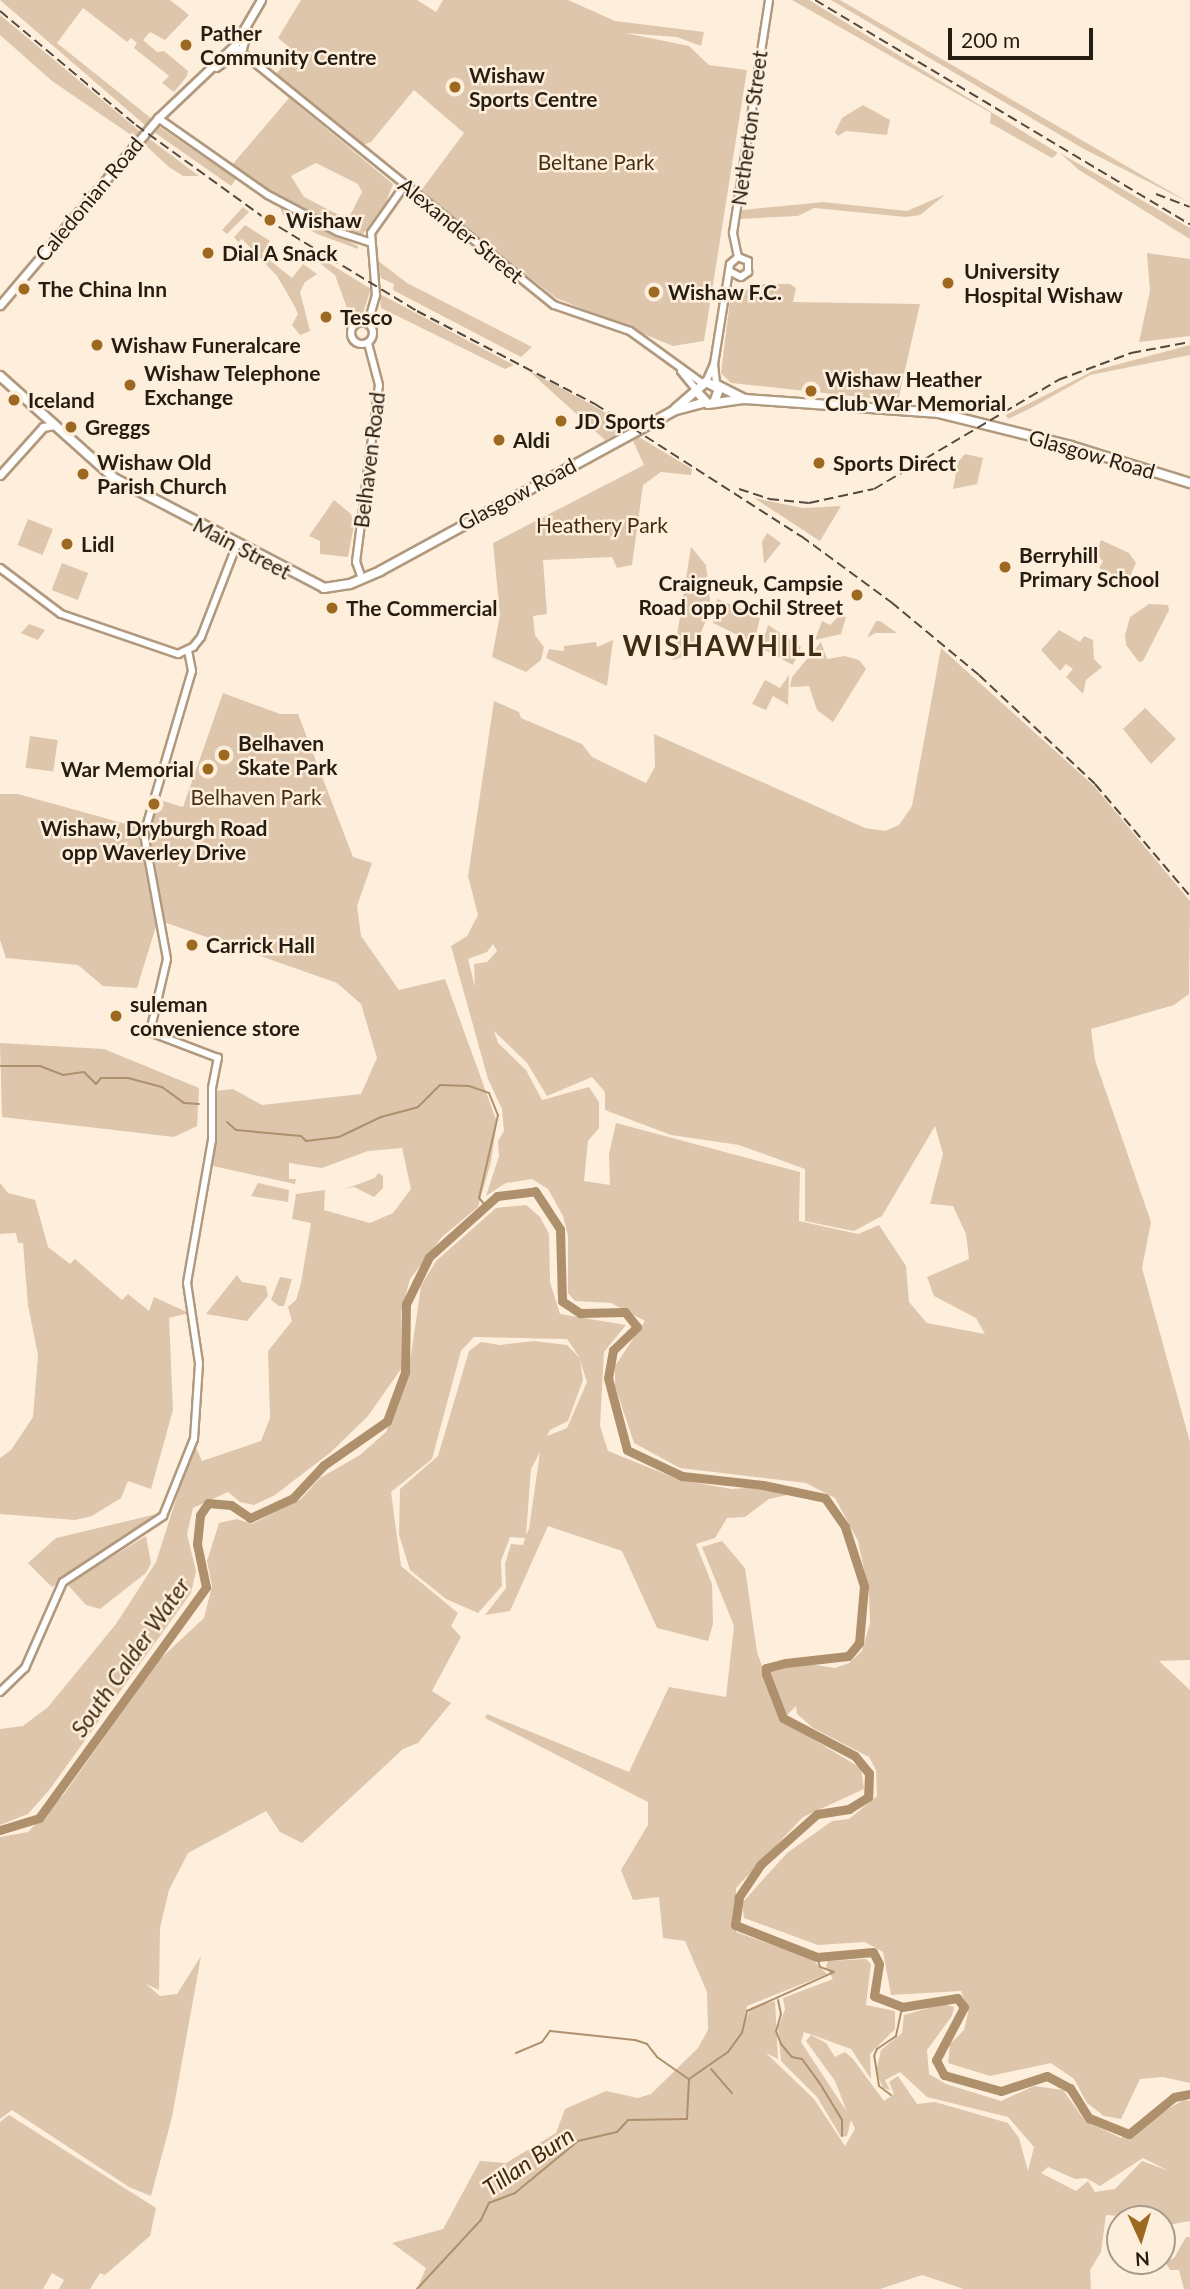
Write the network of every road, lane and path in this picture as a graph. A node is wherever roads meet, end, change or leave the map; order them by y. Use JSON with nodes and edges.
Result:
{"nodes":[{"id":1,"x":262,"y":0,"type":"edge"},
{"id":2,"x":769,"y":0,"type":"edge"},
{"id":3,"x":239,"y":46,"type":"junction"},
{"id":4,"x":158,"y":118,"type":"junction"},
{"id":5,"x":405,"y":185,"type":"junction"},
{"id":6,"x":369,"y":242,"type":"junction"},
{"id":7,"x":738,"y":257,"type":"junction"},
{"id":8,"x":732,"y":272,"type":"junction"},
{"id":9,"x":0,"y":305,"type":"edge"},
{"id":10,"x":368,"y":323,"type":"junction"},
{"id":11,"x":368,"y":343,"type":"junction"},
{"id":12,"x":714,"y":363,"type":"junction"},
{"id":13,"x":0,"y":376,"type":"edge"},
{"id":14,"x":716,"y":385,"type":"junction"},
{"id":15,"x":700,"y":387,"type":"junction"},
{"id":16,"x":745,"y":399,"type":"junction"},
{"id":17,"x":708,"y":403,"type":"junction"},
{"id":18,"x":673,"y":411,"type":"junction"},
{"id":19,"x":54,"y":425,"type":"junction"},
{"id":20,"x":22,"y":451,"type":"junction"},
{"id":21,"x":8,"y":456,"type":"dead end"},
{"id":22,"x":0,"y":475,"type":"edge"},
{"id":23,"x":1190,"y":483,"type":"edge"},
{"id":24,"x":237,"y":544,"type":"junction"},
{"id":25,"x":0,"y":568,"type":"edge"},
{"id":26,"x":362,"y":579,"type":"junction"},
{"id":27,"x":188,"y":651,"type":"junction"},
{"id":28,"x":0,"y":1692,"type":"edge"}],
"edges":[{"from":1,"to":3,"type":"main road","name":"Caledonian Road"},
{"from":2,"to":7,"type":"street","name":"Netherton Street"},
{"from":3,"to":4,"type":"main road","name":"Caledonian Road"},
{"from":3,"to":5,"type":"street","name":"Alexander Street"},
{"from":4,"to":6,"type":"street"},
{"from":4,"to":9,"type":"main road","name":"Caledonian Road"},
{"from":5,"to":6,"type":"street"},
{"from":5,"to":15,"type":"street","name":"Alexander Street"},
{"from":6,"to":10,"type":"street"},
{"from":7,"to":8,"type":"street"},
{"from":7,"to":8,"type":"street"},
{"from":8,"to":12,"type":"street"},
{"from":10,"to":11,"type":"street","name":"Belhaven Road"},
{"from":10,"to":11,"type":"street","name":"Belhaven Road"},
{"from":11,"to":26,"type":"street","name":"Belhaven Road"},
{"from":12,"to":14,"type":"street"},
{"from":12,"to":15,"type":"street"},
{"from":13,"to":19,"type":"main road","name":"Main Street"},
{"from":14,"to":15,"type":"main road","name":"Glasgow Road"},
{"from":14,"to":16,"type":"main road","name":"Glasgow Road"},
{"from":14,"to":17,"type":"main road"},
{"from":15,"to":17,"type":"main road"},
{"from":15,"to":18,"type":"main road","name":"Glasgow Road"},
{"from":16,"to":17,"type":"main road","name":"Glasgow Road"},
{"from":16,"to":23,"type":"main road","name":"Glasgow Road"},
{"from":17,"to":18,"type":"main road","name":"Glasgow Road"},
{"from":18,"to":26,"type":"main road","name":"Glasgow Road"},
{"from":19,"to":20,"type":"main road"},
{"from":19,"to":24,"type":"main road","name":"Main Street"},
{"from":20,"to":21,"type":"main road"},
{"from":20,"to":22,"type":"main road"},
{"from":24,"to":26,"type":"main road","name":"Main Street"},
{"from":24,"to":27,"type":"street"},
{"from":25,"to":27,"type":"street"},
{"from":27,"to":28,"type":"street"}]}
